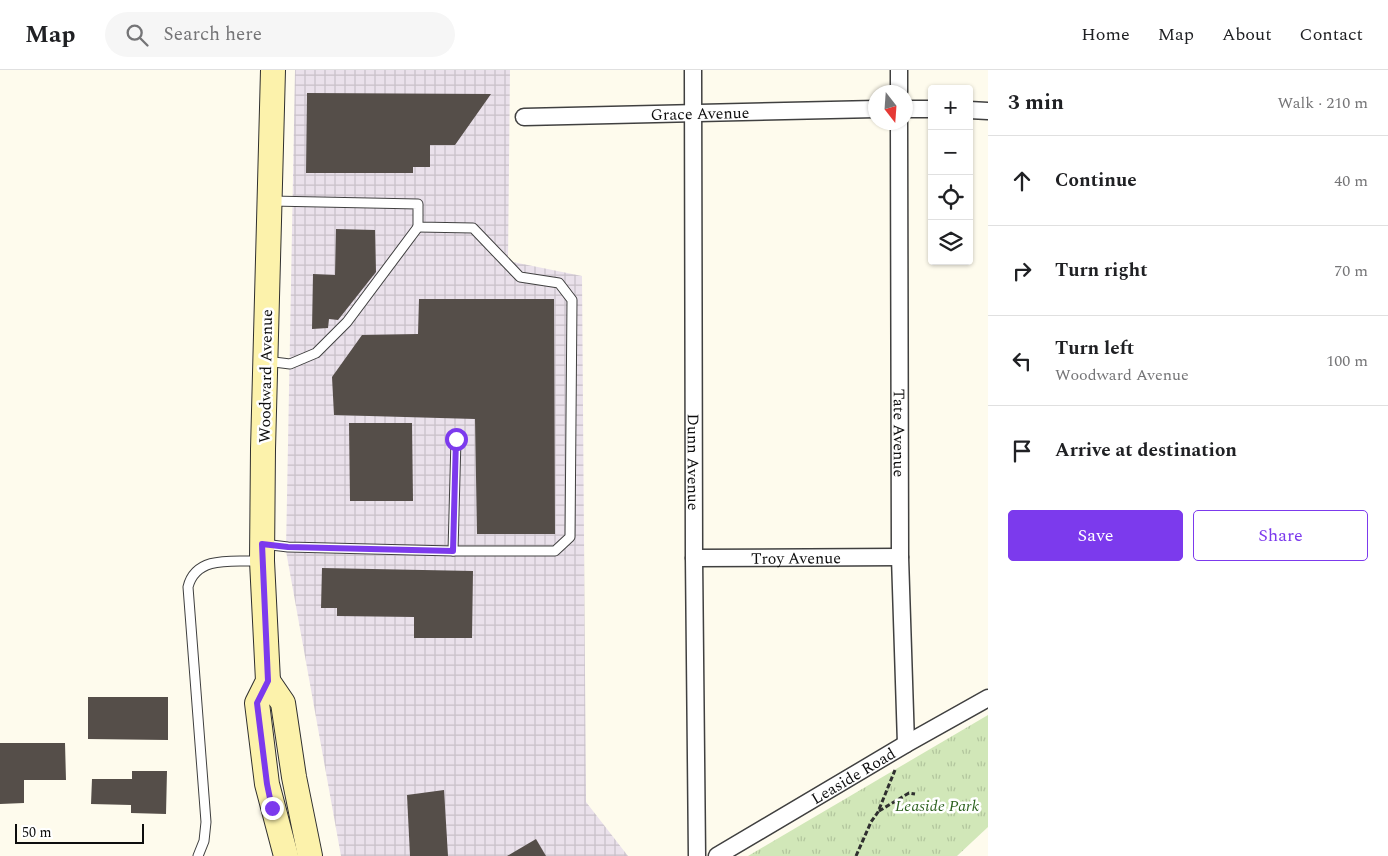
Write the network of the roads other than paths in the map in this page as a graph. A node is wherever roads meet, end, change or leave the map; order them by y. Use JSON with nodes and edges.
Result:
{"nodes":[{"id":1,"x":273,"y":70,"type":"edge"},
{"id":2,"x":693,"y":70,"type":"edge"},
{"id":3,"x":899,"y":70,"type":"edge"},
{"id":4,"x":899,"y":85,"type":"edge"},
{"id":5,"x":868,"y":109,"type":"edge"},
{"id":6,"x":913,"y":109,"type":"edge"},
{"id":7,"x":928,"y":109,"type":"edge"},
{"id":8,"x":973,"y":110,"type":"edge"},
{"id":9,"x":988,"y":111,"type":"edge"},
{"id":10,"x":693,"y":113,"type":"junction"},
{"id":11,"x":524,"y":117,"type":"dead end"},
{"id":12,"x":899,"y":130,"type":"edge"},
{"id":13,"x":270,"y":200,"type":"junction"},
{"id":14,"x":418,"y":227,"type":"junction"},
{"id":15,"x":266,"y":361,"type":"junction"},
{"id":16,"x":456,"y":439,"type":"dead end"},
{"id":17,"x":453,"y":551,"type":"junction"},
{"id":18,"x":262,"y":553,"type":"junction"},
{"id":19,"x":900,"y":557,"type":"junction"},
{"id":20,"x":694,"y":558,"type":"junction"},
{"id":21,"x":268,"y":681,"type":"junction"},
{"id":22,"x":988,"y":698,"type":"edge"},
{"id":23,"x":906,"y":744,"type":"junction"},
{"id":24,"x":198,"y":856,"type":"edge"},
{"id":25,"x":286,"y":856,"type":"edge"},
{"id":26,"x":310,"y":856,"type":"edge"},
{"id":27,"x":698,"y":856,"type":"edge"},
{"id":28,"x":717,"y":856,"type":"edge"}],
"edges":[{"from":1,"to":13,"type":"main road","name":"Woodward Avenue"},
{"from":2,"to":10,"type":"street","name":"Dunn Avenue"},
{"from":3,"to":4,"type":"street"},
{"from":5,"to":10,"type":"street","name":"Grace Avenue"},
{"from":6,"to":7,"type":"street"},
{"from":8,"to":9,"type":"street"},
{"from":10,"to":11,"type":"street","name":"Grace Avenue"},
{"from":10,"to":20,"type":"street","name":"Dunn Avenue"},
{"from":12,"to":19,"type":"street","name":"Tate Avenue"},
{"from":13,"to":14,"type":"lane"},
{"from":13,"to":15,"type":"main road","name":"Woodward Avenue"},
{"from":14,"to":15,"type":"lane"},
{"from":14,"to":17,"type":"lane"},
{"from":15,"to":18,"type":"main road","name":"Woodward Avenue"},
{"from":16,"to":17,"type":"lane"},
{"from":17,"to":18,"type":"lane"},
{"from":18,"to":21,"type":"main road","name":"Woodward Avenue"},
{"from":18,"to":24,"type":"lane"},
{"from":19,"to":20,"type":"street","name":"Troy Avenue"},
{"from":19,"to":23,"type":"street","name":"Tate Avenue"},
{"from":20,"to":27,"type":"street","name":"Dunn Avenue"},
{"from":21,"to":25,"type":"main road","name":"Woodward Avenue"},
{"from":21,"to":26,"type":"main road"},
{"from":22,"to":23,"type":"street","name":"Leaside Road"},
{"from":23,"to":28,"type":"street","name":"Leaside Road"}]}
